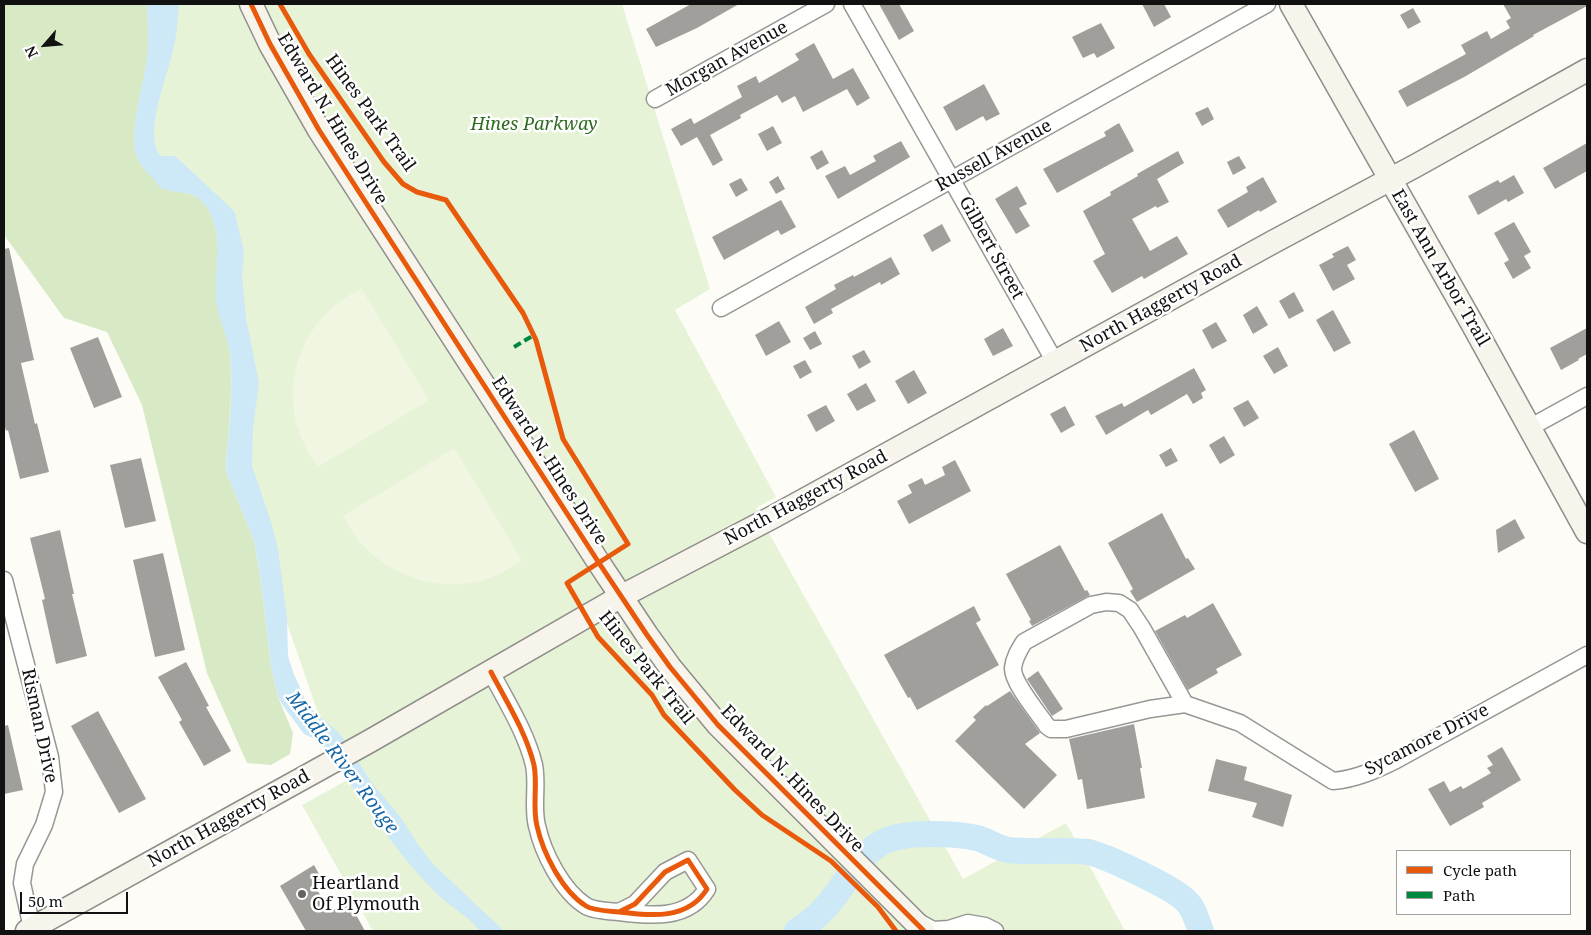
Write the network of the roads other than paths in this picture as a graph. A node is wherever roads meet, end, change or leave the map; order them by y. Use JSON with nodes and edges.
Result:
{"nodes":[{"id":1,"x":251,"y":4,"type":"edge"},
{"id":2,"x":826,"y":4,"type":"edge"},
{"id":3,"x":852,"y":4,"type":"edge"},
{"id":4,"x":1267,"y":4,"type":"edge"},
{"id":5,"x":1292,"y":4,"type":"edge"},
{"id":6,"x":1587,"y":70,"type":"edge"},
{"id":7,"x":655,"y":99,"type":"dead end"},
{"id":8,"x":1389,"y":179,"type":"junction"},
{"id":9,"x":952,"y":180,"type":"junction"},
{"id":10,"x":720,"y":308,"type":"dead end"},
{"id":11,"x":1055,"y":362,"type":"junction"},
{"id":12,"x":1587,"y":396,"type":"edge"},
{"id":13,"x":1530,"y":428,"type":"junction"},
{"id":14,"x":1587,"y":532,"type":"edge"},
{"id":15,"x":4,"y":580,"type":"edge"},
{"id":16,"x":620,"y":597,"type":"junction"},
{"id":17,"x":1587,"y":655,"type":"edge"},
{"id":18,"x":490,"y":672,"type":"junction"},
{"id":19,"x":1185,"y":704,"type":"junction"},
{"id":20,"x":620,"y":912,"type":"junction"},
{"id":21,"x":917,"y":925,"type":"edge"},
{"id":22,"x":30,"y":930,"type":"edge"},
{"id":23,"x":996,"y":931,"type":"edge"}],
"edges":[{"from":1,"to":16,"type":"street","name":"Edward N. Hines Drive"},
{"from":2,"to":7,"type":"street","name":"Morgan Avenue"},
{"from":3,"to":9,"type":"street","name":"Gilbert Street"},
{"from":4,"to":9,"type":"street","name":"Russell Avenue"},
{"from":5,"to":8,"type":"street","name":"East Ann Arbor Trail"},
{"from":6,"to":8,"type":"street","name":"North Haggerty Road"},
{"from":8,"to":11,"type":"street","name":"North Haggerty Road"},
{"from":8,"to":13,"type":"street","name":"East Ann Arbor Trail"},
{"from":9,"to":10,"type":"street","name":"Russell Avenue"},
{"from":9,"to":11,"type":"street","name":"Gilbert Street"},
{"from":11,"to":16,"type":"street","name":"North Haggerty Road"},
{"from":12,"to":13,"type":"street"},
{"from":13,"to":14,"type":"street","name":"East Ann Arbor Trail"},
{"from":15,"to":22,"type":"street","name":"Risman Drive"},
{"from":16,"to":18,"type":"street","name":"North Haggerty Road"},
{"from":16,"to":21,"type":"street","name":"Edward N. Hines Drive"},
{"from":17,"to":19,"type":"street","name":"Sycamore Drive"},
{"from":18,"to":20,"type":"street"},
{"from":18,"to":22,"type":"street","name":"North Haggerty Road"},
{"from":19,"to":19,"type":"street"},
{"from":20,"to":20,"type":"street"},
{"from":21,"to":23,"type":"street"}]}
